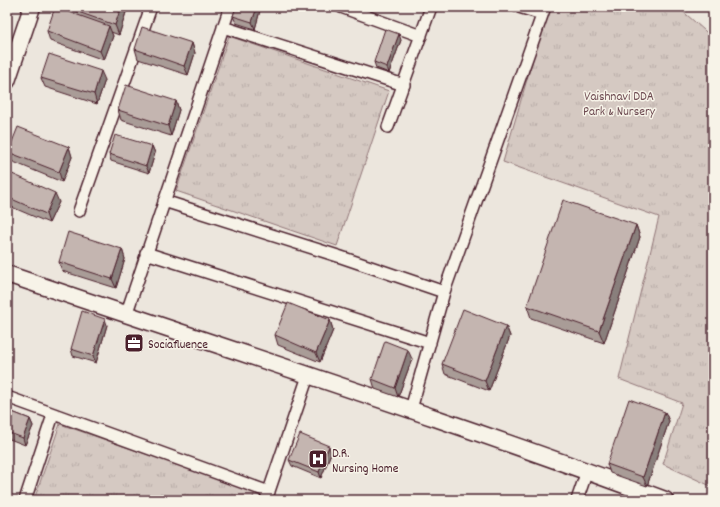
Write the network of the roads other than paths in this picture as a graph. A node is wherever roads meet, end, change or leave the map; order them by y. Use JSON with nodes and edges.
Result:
{"nodes":[{"id":1,"x":32,"y":7,"type":"edge"},
{"id":2,"x":151,"y":7,"type":"edge"},
{"id":3,"x":230,"y":7,"type":"edge"},
{"id":4,"x":341,"y":7,"type":"edge"},
{"id":5,"x":431,"y":7,"type":"edge"},
{"id":6,"x":519,"y":7,"type":"edge"},
{"id":7,"x":543,"y":11,"type":"edge"},
{"id":8,"x":223,"y":27,"type":"junction"},
{"id":9,"x":421,"y":36,"type":"junction"},
{"id":10,"x":7,"y":81,"type":"edge"},
{"id":11,"x":404,"y":85,"type":"junction"},
{"id":12,"x":388,"y":127,"type":"dead end"},
{"id":13,"x":164,"y":201,"type":"junction"},
{"id":14,"x":79,"y":211,"type":"dead end"},
{"id":15,"x":146,"y":253,"type":"junction"},
{"id":16,"x":7,"y":274,"type":"edge"},
{"id":17,"x":444,"y":292,"type":"junction"},
{"id":18,"x":126,"y":315,"type":"junction"},
{"id":19,"x":430,"y":342,"type":"junction"},
{"id":20,"x":308,"y":376,"type":"junction"},
{"id":21,"x":7,"y":397,"type":"edge"},
{"id":22,"x":411,"y":409,"type":"junction"},
{"id":23,"x":53,"y":415,"type":"junction"},
{"id":24,"x":587,"y":471,"type":"junction"},
{"id":25,"x":267,"y":496,"type":"edge"},
{"id":26,"x":25,"y":500,"type":"edge"},
{"id":27,"x":577,"y":500,"type":"edge"},
{"id":28,"x":665,"y":500,"type":"edge"}],
"edges":[{"from":1,"to":10,"type":"street"},
{"from":2,"to":14,"type":"street"},
{"from":3,"to":8,"type":"street"},
{"from":4,"to":9,"type":"street"},
{"from":5,"to":9,"type":"street"},
{"from":6,"to":7,"type":"street"},
{"from":7,"to":17,"type":"street"},
{"from":8,"to":11,"type":"street"},
{"from":8,"to":13,"type":"street"},
{"from":9,"to":11,"type":"street"},
{"from":11,"to":12,"type":"street"},
{"from":13,"to":15,"type":"street"},
{"from":13,"to":17,"type":"street"},
{"from":15,"to":18,"type":"street"},
{"from":15,"to":19,"type":"street"},
{"from":16,"to":18,"type":"street"},
{"from":17,"to":19,"type":"street"},
{"from":18,"to":20,"type":"street"},
{"from":19,"to":22,"type":"street"},
{"from":20,"to":22,"type":"street"},
{"from":20,"to":25,"type":"street"},
{"from":21,"to":23,"type":"street"},
{"from":22,"to":24,"type":"street"},
{"from":23,"to":25,"type":"street"},
{"from":23,"to":26,"type":"street"},
{"from":24,"to":27,"type":"street"},
{"from":24,"to":28,"type":"street"}]}
